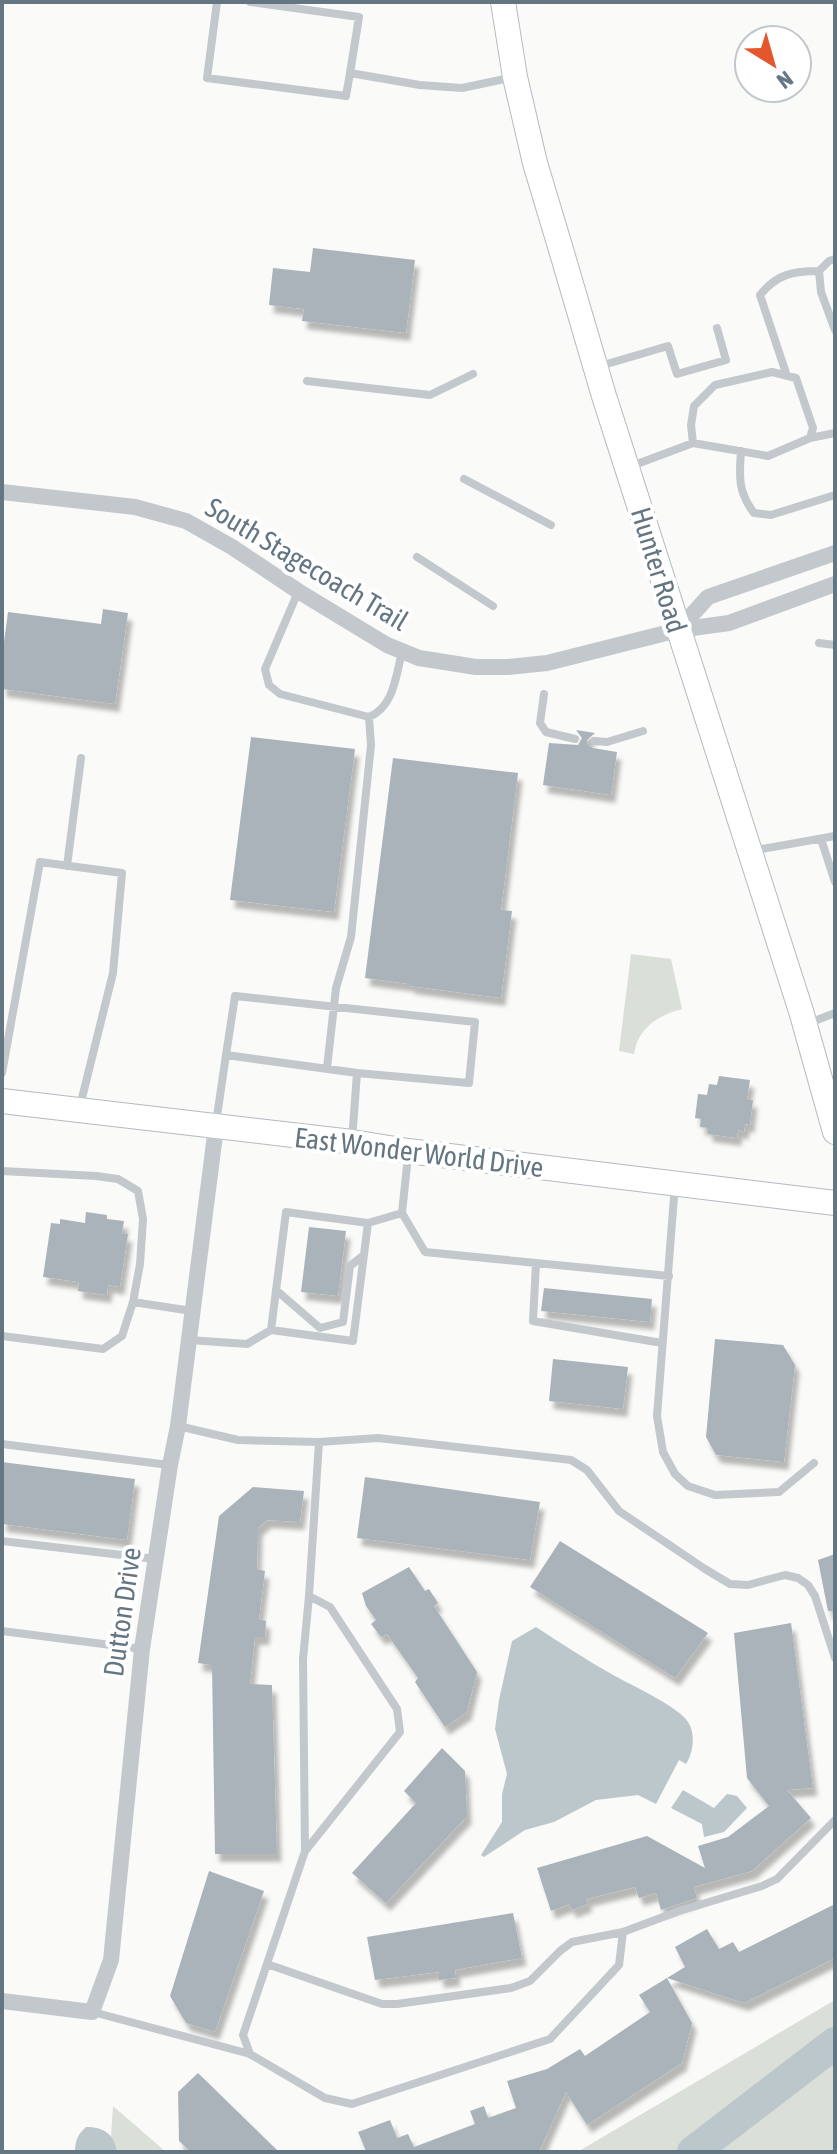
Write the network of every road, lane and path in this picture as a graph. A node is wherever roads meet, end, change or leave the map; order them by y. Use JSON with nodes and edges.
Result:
{"nodes":[{"id":1,"x":217,"y":2,"type":"edge"},
{"id":2,"x":250,"y":2,"type":"edge"},
{"id":3,"x":503,"y":2,"type":"edge"},
{"id":4,"x":350,"y":73,"type":"junction"},
{"id":5,"x":515,"y":77,"type":"junction"},
{"id":6,"x":835,"y":259,"type":"edge"},
{"id":7,"x":819,"y":271,"type":"junction"},
{"id":8,"x":717,"y":328,"type":"dead end"},
{"id":9,"x":835,"y":330,"type":"edge"},
{"id":10,"x":595,"y":367,"type":"junction"},
{"id":11,"x":473,"y":374,"type":"dead end"},
{"id":12,"x":787,"y":376,"type":"junction"},
{"id":13,"x":307,"y":381,"type":"dead end"},
{"id":14,"x":835,"y":433,"type":"edge"},
{"id":15,"x":810,"y":438,"type":"junction"},
{"id":16,"x":693,"y":443,"type":"junction"},
{"id":17,"x":741,"y":451,"type":"junction"},
{"id":18,"x":627,"y":468,"type":"junction"},
{"id":19,"x":464,"y":479,"type":"dead end"},
{"id":20,"x":2,"y":492,"type":"edge"},
{"id":21,"x":835,"y":495,"type":"edge"},
{"id":22,"x":551,"y":525,"type":"dead end"},
{"id":23,"x":835,"y":553,"type":"edge"},
{"id":24,"x":417,"y":557,"type":"dead end"},
{"id":25,"x":835,"y":584,"type":"edge"},
{"id":26,"x":298,"y":591,"type":"junction"},
{"id":27,"x":493,"y":606,"type":"dead end"},
{"id":28,"x":678,"y":630,"type":"junction"},
{"id":29,"x":819,"y":643,"type":"dead end"},
{"id":30,"x":835,"y":645,"type":"edge"},
{"id":31,"x":402,"y":652,"type":"junction"},
{"id":32,"x":544,"y":694,"type":"dead end"},
{"id":33,"x":369,"y":717,"type":"junction"},
{"id":34,"x":643,"y":731,"type":"dead end"},
{"id":35,"x":575,"y":739,"type":"dead end"},
{"id":36,"x":594,"y":741,"type":"dead end"},
{"id":37,"x":81,"y":758,"type":"dead end"},
{"id":38,"x":835,"y":836,"type":"edge"},
{"id":39,"x":821,"y":839,"type":"junction"},
{"id":40,"x":750,"y":851,"type":"junction"},
{"id":41,"x":67,"y":866,"type":"junction"},
{"id":42,"x":835,"y":882,"type":"edge"},
{"id":43,"x":333,"y":1007,"type":"junction"},
{"id":44,"x":835,"y":1013,"type":"edge"},
{"id":45,"x":805,"y":1025,"type":"junction"},
{"id":46,"x":226,"y":1055,"type":"junction"},
{"id":47,"x":327,"y":1068,"type":"junction"},
{"id":48,"x":2,"y":1073,"type":"edge"},
{"id":49,"x":357,"y":1073,"type":"junction"},
{"id":50,"x":2,"y":1101,"type":"edge"},
{"id":51,"x":79,"y":1111,"type":"junction"},
{"id":52,"x":216,"y":1127,"type":"junction"},
{"id":53,"x":835,"y":1132,"type":"edge"},
{"id":54,"x":352,"y":1142,"type":"junction"},
{"id":55,"x":408,"y":1151,"type":"junction"},
{"id":56,"x":2,"y":1171,"type":"edge"},
{"id":57,"x":675,"y":1184,"type":"junction"},
{"id":58,"x":835,"y":1203,"type":"edge"},
{"id":59,"x":402,"y":1213,"type":"junction"},
{"id":60,"x":368,"y":1223,"type":"junction"},
{"id":61,"x":364,"y":1254,"type":"junction"},
{"id":62,"x":536,"y":1263,"type":"junction"},
{"id":63,"x":669,"y":1276,"type":"junction"},
{"id":64,"x":276,"y":1290,"type":"junction"},
{"id":65,"x":133,"y":1302,"type":"junction"},
{"id":66,"x":193,"y":1312,"type":"junction"},
{"id":67,"x":271,"y":1330,"type":"junction"},
{"id":68,"x":2,"y":1336,"type":"edge"},
{"id":69,"x":189,"y":1340,"type":"junction"},
{"id":70,"x":662,"y":1343,"type":"junction"},
{"id":71,"x":178,"y":1426,"type":"junction"},
{"id":72,"x":319,"y":1442,"type":"junction"},
{"id":73,"x":2,"y":1444,"type":"edge"},
{"id":74,"x":814,"y":1463,"type":"dead end"},
{"id":75,"x":170,"y":1465,"type":"junction"},
{"id":76,"x":2,"y":1541,"type":"edge"},
{"id":77,"x":156,"y":1559,"type":"junction"},
{"id":78,"x":309,"y":1596,"type":"junction"},
{"id":79,"x":2,"y":1631,"type":"edge"},
{"id":80,"x":142,"y":1649,"type":"junction"},
{"id":81,"x":835,"y":1658,"type":"edge"},
{"id":82,"x":835,"y":1820,"type":"edge"},
{"id":83,"x":305,"y":1851,"type":"junction"},
{"id":84,"x":623,"y":1932,"type":"junction"},
{"id":85,"x":267,"y":1964,"type":"junction"},
{"id":86,"x":2,"y":2001,"type":"edge"},
{"id":87,"x":92,"y":2012,"type":"junction"},
{"id":88,"x":250,"y":2054,"type":"junction"}],
"edges":[{"from":1,"to":4,"type":"lane"},
{"from":2,"to":4,"type":"lane"},
{"from":3,"to":5,"type":"main road","name":"Hunter Road"},
{"from":4,"to":5,"type":"lane"},
{"from":5,"to":10,"type":"main road","name":"Hunter Road"},
{"from":6,"to":7,"type":"lane"},
{"from":7,"to":9,"type":"lane"},
{"from":7,"to":12,"type":"lane"},
{"from":8,"to":10,"type":"lane"},
{"from":10,"to":18,"type":"main road","name":"Hunter Road"},
{"from":11,"to":13,"type":"lane"},
{"from":12,"to":15,"type":"lane"},
{"from":12,"to":16,"type":"lane"},
{"from":14,"to":15,"type":"lane"},
{"from":15,"to":17,"type":"lane"},
{"from":16,"to":17,"type":"lane"},
{"from":16,"to":18,"type":"lane"},
{"from":17,"to":21,"type":"lane"},
{"from":18,"to":28,"type":"main road","name":"Hunter Road"},
{"from":19,"to":22,"type":"lane"},
{"from":20,"to":26,"type":"street","name":"South Stagecoach Trail"},
{"from":23,"to":28,"type":"street"},
{"from":24,"to":27,"type":"lane"},
{"from":25,"to":28,"type":"street","name":"South Stagecoach Trail"},
{"from":26,"to":31,"type":"street","name":"South Stagecoach Trail"},
{"from":26,"to":33,"type":"lane"},
{"from":28,"to":31,"type":"street","name":"South Stagecoach Trail"},
{"from":28,"to":40,"type":"main road","name":"Hunter Road"},
{"from":29,"to":30,"type":"lane"},
{"from":31,"to":33,"type":"lane"},
{"from":32,"to":35,"type":"lane"},
{"from":33,"to":43,"type":"lane"},
{"from":34,"to":36,"type":"lane"},
{"from":37,"to":41,"type":"lane"},
{"from":38,"to":39,"type":"lane"},
{"from":39,"to":40,"type":"lane"},
{"from":39,"to":42,"type":"lane"},
{"from":40,"to":45,"type":"main road","name":"Hunter Road"},
{"from":41,"to":48,"type":"lane"},
{"from":41,"to":51,"type":"lane"},
{"from":43,"to":46,"type":"lane"},
{"from":43,"to":47,"type":"lane"},
{"from":43,"to":49,"type":"lane"},
{"from":44,"to":45,"type":"lane"},
{"from":45,"to":53,"type":"main road","name":"Hunter Road"},
{"from":46,"to":47,"type":"lane"},
{"from":46,"to":52,"type":"lane"},
{"from":47,"to":49,"type":"lane"},
{"from":49,"to":54,"type":"lane"},
{"from":50,"to":51,"type":"main road","name":"East Wonder World Drive"},
{"from":51,"to":52,"type":"main road","name":"East Wonder World Drive"},
{"from":52,"to":54,"type":"main road","name":"East Wonder World Drive"},
{"from":52,"to":66,"type":"street","name":"Dutton Drive"},
{"from":54,"to":55,"type":"main road","name":"East Wonder World Drive"},
{"from":55,"to":57,"type":"main road","name":"East Wonder World Drive"},
{"from":55,"to":59,"type":"lane"},
{"from":56,"to":65,"type":"lane"},
{"from":57,"to":58,"type":"main road","name":"East Wonder World Drive"},
{"from":57,"to":63,"type":"lane"},
{"from":59,"to":60,"type":"lane"},
{"from":59,"to":62,"type":"lane"},
{"from":60,"to":61,"type":"lane"},
{"from":60,"to":64,"type":"lane"},
{"from":61,"to":64,"type":"lane"},
{"from":61,"to":67,"type":"lane"},
{"from":62,"to":63,"type":"lane"},
{"from":62,"to":70,"type":"lane"},
{"from":63,"to":70,"type":"lane"},
{"from":64,"to":67,"type":"lane"},
{"from":65,"to":66,"type":"lane"},
{"from":65,"to":68,"type":"lane"},
{"from":66,"to":69,"type":"street","name":"Dutton Drive"},
{"from":67,"to":69,"type":"lane"},
{"from":69,"to":71,"type":"street","name":"Dutton Drive"},
{"from":70,"to":74,"type":"lane"},
{"from":71,"to":72,"type":"lane"},
{"from":71,"to":75,"type":"street","name":"Dutton Drive"},
{"from":72,"to":78,"type":"lane"},
{"from":72,"to":81,"type":"lane"},
{"from":73,"to":75,"type":"lane"},
{"from":75,"to":77,"type":"street","name":"Dutton Drive"},
{"from":76,"to":77,"type":"lane"},
{"from":77,"to":80,"type":"street","name":"Dutton Drive"},
{"from":78,"to":83,"type":"lane"},
{"from":78,"to":83,"type":"lane"},
{"from":79,"to":80,"type":"lane"},
{"from":80,"to":87,"type":"street","name":"Dutton Drive"},
{"from":82,"to":84,"type":"lane"},
{"from":83,"to":85,"type":"lane"},
{"from":84,"to":85,"type":"lane"},
{"from":84,"to":88,"type":"lane"},
{"from":85,"to":88,"type":"lane"},
{"from":86,"to":87,"type":"street"},
{"from":87,"to":88,"type":"lane"}]}
